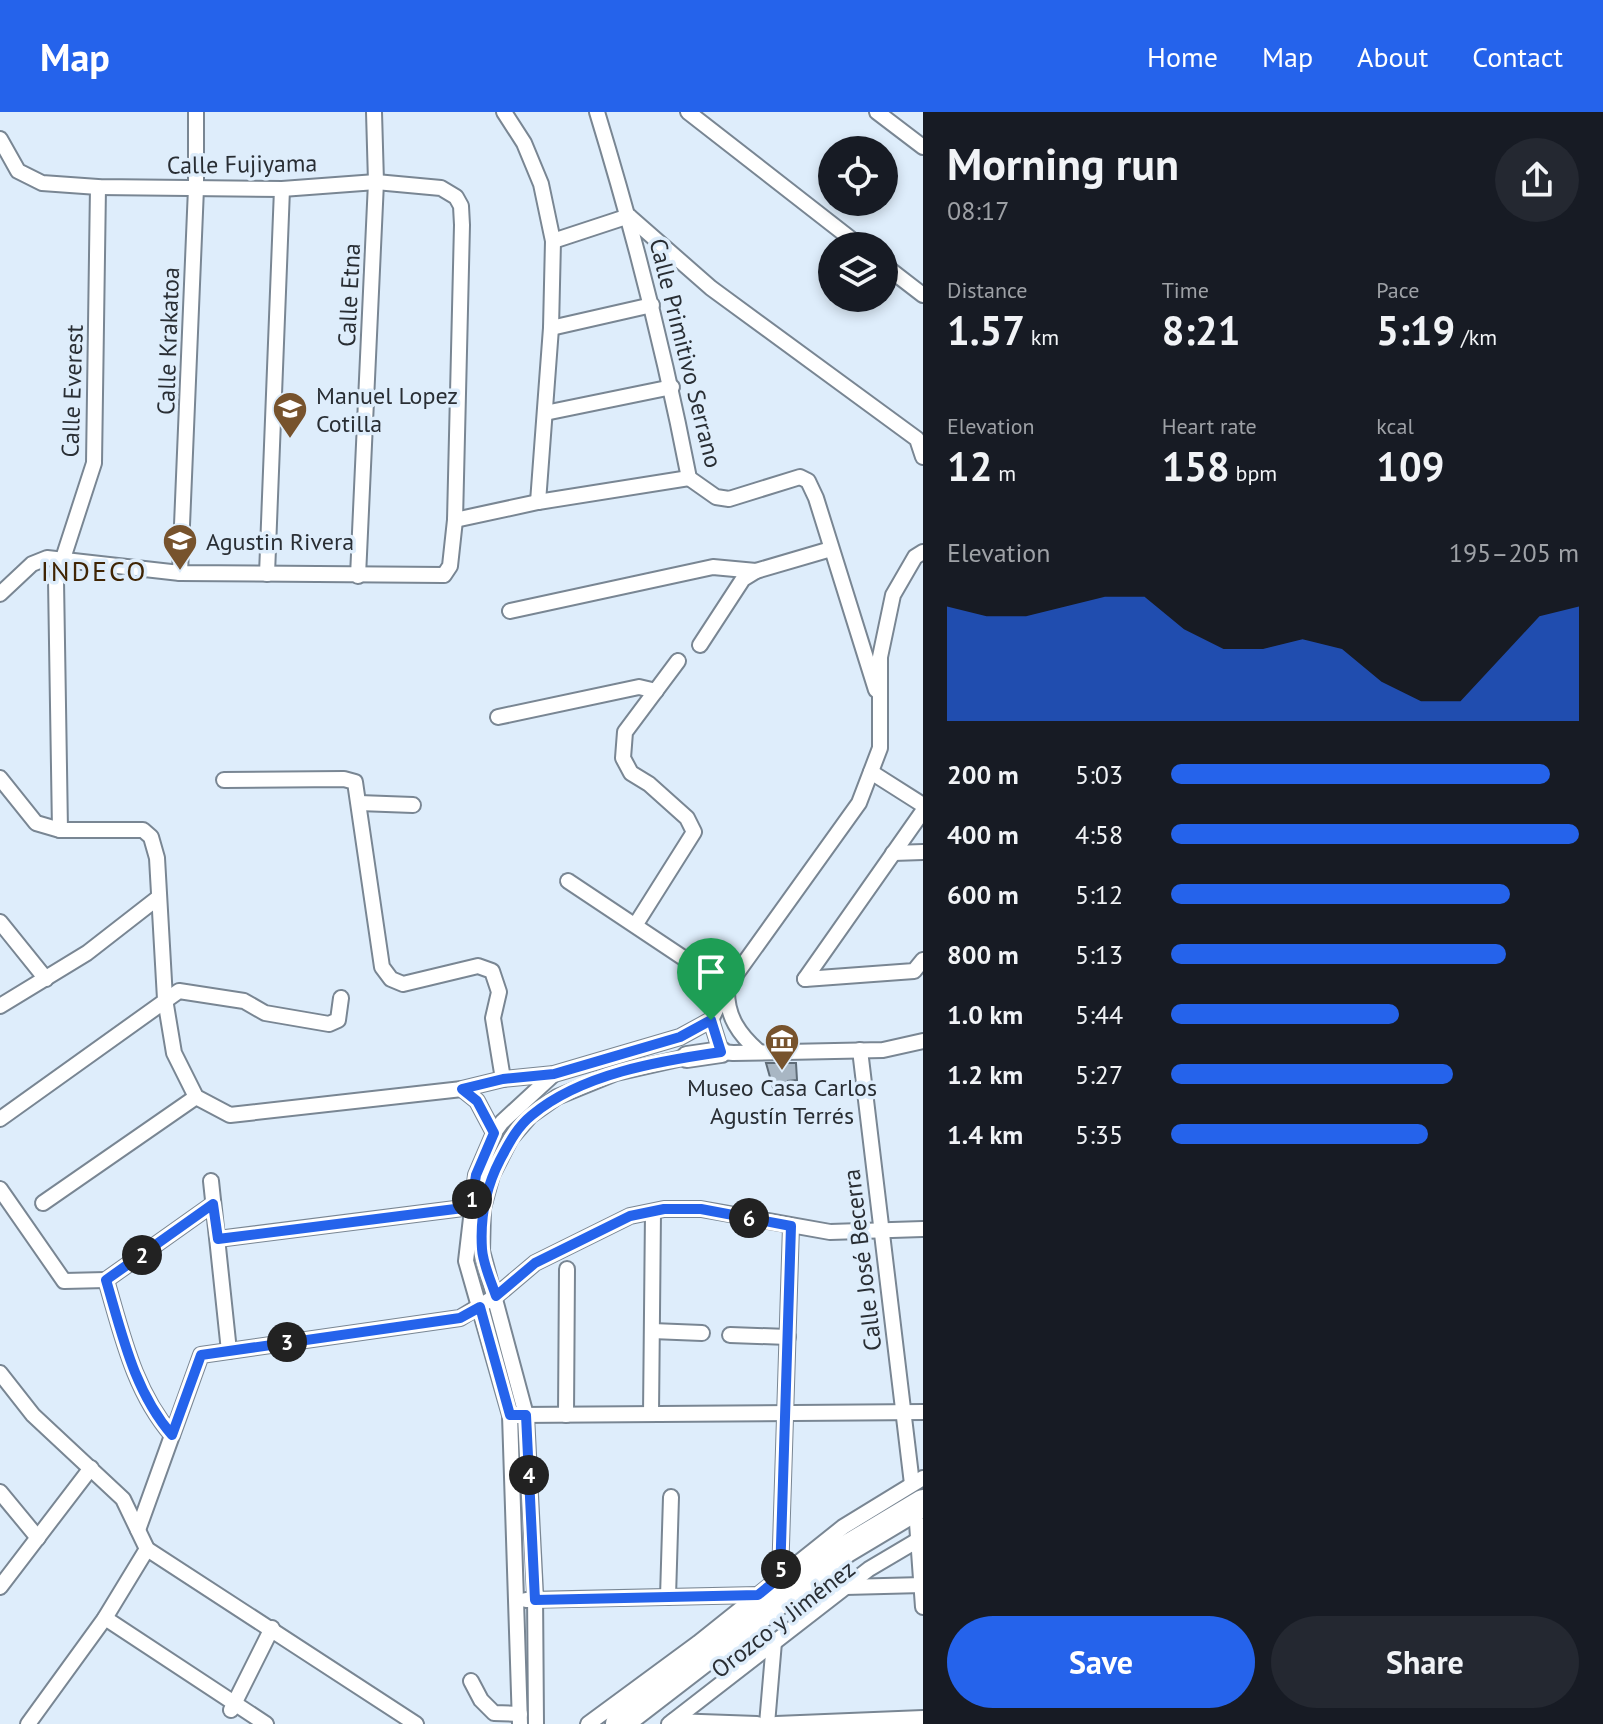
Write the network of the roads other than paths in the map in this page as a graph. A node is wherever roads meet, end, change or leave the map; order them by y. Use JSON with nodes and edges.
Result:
{"nodes":[{"id":1,"x":196,"y":112,"type":"edge"},
{"id":2,"x":374,"y":112,"type":"edge"},
{"id":3,"x":504,"y":112,"type":"edge"},
{"id":4,"x":597,"y":112,"type":"edge"},
{"id":5,"x":688,"y":112,"type":"edge"},
{"id":6,"x":877,"y":112,"type":"edge"},
{"id":7,"x":0,"y":139,"type":"edge"},
{"id":8,"x":923,"y":147,"type":"edge"},
{"id":9,"x":376,"y":182,"type":"junction"},
{"id":10,"x":98,"y":187,"type":"junction"},
{"id":11,"x":196,"y":188,"type":"junction"},
{"id":12,"x":282,"y":189,"type":"junction"},
{"id":13,"x":629,"y":216,"type":"junction"},
{"id":14,"x":842,"y":232,"type":"edge"},
{"id":15,"x":553,"y":241,"type":"junction"},
{"id":16,"x":898,"y":276,"type":"edge"},
{"id":17,"x":923,"y":295,"type":"edge"},
{"id":18,"x":652,"y":305,"type":"junction"},
{"id":19,"x":551,"y":328,"type":"junction"},
{"id":20,"x":672,"y":387,"type":"junction"},
{"id":21,"x":545,"y":413,"type":"junction"},
{"id":22,"x":923,"y":457,"type":"edge"},
{"id":23,"x":689,"y":478,"type":"junction"},
{"id":24,"x":538,"y":502,"type":"junction"},
{"id":25,"x":455,"y":520,"type":"junction"},
{"id":26,"x":831,"y":549,"type":"junction"},
{"id":27,"x":923,"y":552,"type":"edge"},
{"id":28,"x":61,"y":558,"type":"junction"},
{"id":29,"x":756,"y":571,"type":"junction"},
{"id":30,"x":180,"y":573,"type":"junction"},
{"id":31,"x":267,"y":574,"type":"junction"},
{"id":32,"x":358,"y":576,"type":"junction"},
{"id":33,"x":0,"y":594,"type":"edge"},
{"id":34,"x":510,"y":611,"type":"dead end"},
{"id":35,"x":700,"y":645,"type":"dead end"},
{"id":36,"x":678,"y":661,"type":"dead end"},
{"id":37,"x":656,"y":691,"type":"junction"},
{"id":38,"x":880,"y":702,"type":"junction"},
{"id":39,"x":498,"y":717,"type":"dead end"},
{"id":40,"x":871,"y":772,"type":"junction"},
{"id":41,"x":0,"y":778,"type":"edge"},
{"id":42,"x":224,"y":780,"type":"dead end"},
{"id":43,"x":359,"y":803,"type":"junction"},
{"id":44,"x":413,"y":805,"type":"dead end"},
{"id":45,"x":923,"y":808,"type":"edge"},
{"id":46,"x":60,"y":830,"type":"junction"},
{"id":47,"x":923,"y":852,"type":"edge"},
{"id":48,"x":893,"y":853,"type":"junction"},
{"id":49,"x":568,"y":881,"type":"dead end"},
{"id":50,"x":159,"y":897,"type":"junction"},
{"id":51,"x":0,"y":922,"type":"edge"},
{"id":52,"x":636,"y":924,"type":"junction"},
{"id":53,"x":923,"y":960,"type":"edge"},
{"id":54,"x":46,"y":979,"type":"junction"},
{"id":55,"x":727,"y":987,"type":"junction"},
{"id":56,"x":341,"y":998,"type":"dead end"},
{"id":57,"x":165,"y":999,"type":"junction"},
{"id":58,"x":0,"y":1006,"type":"edge"},
{"id":59,"x":711,"y":1020,"type":"junction"},
{"id":60,"x":923,"y":1041,"type":"edge"},
{"id":61,"x":860,"y":1050,"type":"junction"},
{"id":62,"x":758,"y":1051,"type":"junction"},
{"id":63,"x":721,"y":1052,"type":"junction"},
{"id":64,"x":687,"y":1057,"type":"joint"},
{"id":65,"x":554,"y":1074,"type":"junction"},
{"id":66,"x":503,"y":1079,"type":"junction"},
{"id":67,"x":462,"y":1089,"type":"junction"},
{"id":68,"x":196,"y":1097,"type":"junction"},
{"id":69,"x":0,"y":1119,"type":"edge"},
{"id":70,"x":494,"y":1133,"type":"junction"},
{"id":71,"x":211,"y":1181,"type":"dead end"},
{"id":72,"x":0,"y":1189,"type":"edge"},
{"id":73,"x":43,"y":1203,"type":"dead end"},
{"id":74,"x":213,"y":1204,"type":"junction"},
{"id":75,"x":477,"y":1207,"type":"junction"},
{"id":76,"x":653,"y":1212,"type":"junction"},
{"id":77,"x":791,"y":1226,"type":"junction"},
{"id":78,"x":923,"y":1229,"type":"edge"},
{"id":79,"x":881,"y":1230,"type":"junction"},
{"id":80,"x":218,"y":1239,"type":"junction"},
{"id":81,"x":567,"y":1269,"type":"dead end"},
{"id":82,"x":106,"y":1280,"type":"junction"},
{"id":83,"x":487,"y":1302,"type":"junction"},
{"id":84,"x":652,"y":1331,"type":"junction"},
{"id":85,"x":702,"y":1333,"type":"dead end"},
{"id":86,"x":730,"y":1335,"type":"dead end"},
{"id":87,"x":788,"y":1337,"type":"junction"},
{"id":88,"x":229,"y":1351,"type":"junction"},
{"id":89,"x":0,"y":1373,"type":"edge"},
{"id":90,"x":902,"y":1412,"type":"junction"},
{"id":91,"x":923,"y":1412,"type":"edge"},
{"id":92,"x":786,"y":1413,"type":"junction"},
{"id":93,"x":651,"y":1414,"type":"junction"},
{"id":94,"x":510,"y":1415,"type":"junction"},
{"id":95,"x":526,"y":1415,"type":"junction"},
{"id":96,"x":566,"y":1415,"type":"junction"},
{"id":97,"x":172,"y":1435,"type":"junction"},
{"id":98,"x":91,"y":1468,"type":"junction"},
{"id":99,"x":671,"y":1497,"type":"dead end"},
{"id":100,"x":2,"y":1498,"type":"edge"},
{"id":101,"x":920,"y":1512,"type":"edge"},
{"id":102,"x":138,"y":1530,"type":"junction"},
{"id":103,"x":38,"y":1538,"type":"junction"},
{"id":104,"x":147,"y":1549,"type":"junction"},
{"id":105,"x":921,"y":1585,"type":"edge"},
{"id":106,"x":0,"y":1587,"type":"edge"},
{"id":107,"x":845,"y":1587,"type":"junction"},
{"id":108,"x":790,"y":1590,"type":"junction"},
{"id":109,"x":758,"y":1595,"type":"junction"},
{"id":110,"x":668,"y":1597,"type":"junction"},
{"id":111,"x":517,"y":1600,"type":"junction"},
{"id":112,"x":535,"y":1600,"type":"junction"},
{"id":113,"x":923,"y":1607,"type":"edge"},
{"id":114,"x":105,"y":1618,"type":"junction"},
{"id":115,"x":272,"y":1628,"type":"junction"},
{"id":116,"x":774,"y":1642,"type":"junction"},
{"id":117,"x":471,"y":1681,"type":"dead end"},
{"id":118,"x":232,"y":1707,"type":"junction"},
{"id":119,"x":923,"y":1718,"type":"edge"},
{"id":120,"x":520,"y":1719,"type":"edge"},
{"id":121,"x":857,"y":1722,"type":"edge"},
{"id":122,"x":663,"y":1723,"type":"edge"},
{"id":123,"x":28,"y":1724,"type":"edge"},
{"id":124,"x":266,"y":1724,"type":"edge"},
{"id":125,"x":416,"y":1724,"type":"edge"},
{"id":126,"x":536,"y":1724,"type":"edge"},
{"id":127,"x":588,"y":1724,"type":"edge"},
{"id":128,"x":619,"y":1724,"type":"edge"},
{"id":129,"x":757,"y":1724,"type":"edge"},
{"id":130,"x":767,"y":1724,"type":"edge"},
{"id":131,"x":776,"y":1724,"type":"edge"},
{"id":132,"x":801,"y":1724,"type":"edge"}],
"edges":[{"from":1,"to":11,"type":"street","name":"Calle Krakatoa"},
{"from":2,"to":9,"type":"street","name":"Calle Etna"},
{"from":3,"to":15,"type":"street"},
{"from":4,"to":13,"type":"street","name":"Calle Primitivo Serrano"},
{"from":5,"to":14,"type":"street"},
{"from":6,"to":8,"type":"street"},
{"from":7,"to":10,"type":"street","name":"Calle Fujiyama"},
{"from":9,"to":12,"type":"street","name":"Calle Fujiyama"},
{"from":9,"to":25,"type":"street","name":"Calle Fujiyama"},
{"from":9,"to":32,"type":"street","name":"Calle Etna"},
{"from":10,"to":11,"type":"street","name":"Calle Fujiyama"},
{"from":10,"to":28,"type":"street","name":"Calle Everest"},
{"from":11,"to":12,"type":"street","name":"Calle Fujiyama"},
{"from":11,"to":30,"type":"street","name":"Calle Krakatoa"},
{"from":12,"to":31,"type":"street"},
{"from":13,"to":15,"type":"street"},
{"from":13,"to":18,"type":"street","name":"Calle Primitivo Serrano"},
{"from":13,"to":22,"type":"street"},
{"from":15,"to":19,"type":"street"},
{"from":16,"to":17,"type":"street"},
{"from":18,"to":19,"type":"street"},
{"from":18,"to":20,"type":"street","name":"Calle Primitivo Serrano"},
{"from":19,"to":21,"type":"street"},
{"from":20,"to":21,"type":"street"},
{"from":20,"to":23,"type":"street","name":"Calle Primitivo Serrano"},
{"from":21,"to":24,"type":"street"},
{"from":23,"to":24,"type":"street"},
{"from":23,"to":26,"type":"street","name":"Calle Primitivo Serrano"},
{"from":24,"to":25,"type":"street"},
{"from":25,"to":32,"type":"street"},
{"from":26,"to":29,"type":"street"},
{"from":26,"to":38,"type":"street","name":"Calle Primitivo Serrano"},
{"from":27,"to":38,"type":"street"},
{"from":28,"to":30,"type":"street"},
{"from":28,"to":33,"type":"street"},
{"from":28,"to":46,"type":"street","name":"Calle Everest"},
{"from":29,"to":34,"type":"street"},
{"from":29,"to":35,"type":"street"},
{"from":30,"to":31,"type":"street"},
{"from":31,"to":32,"type":"street"},
{"from":36,"to":37,"type":"street"},
{"from":37,"to":39,"type":"street"},
{"from":37,"to":52,"type":"street"},
{"from":38,"to":40,"type":"street"},
{"from":40,"to":45,"type":"street"},
{"from":40,"to":55,"type":"street"},
{"from":41,"to":46,"type":"street"},
{"from":42,"to":43,"type":"street"},
{"from":43,"to":44,"type":"street"},
{"from":43,"to":66,"type":"street"},
{"from":45,"to":48,"type":"street"},
{"from":46,"to":50,"type":"street"},
{"from":47,"to":48,"type":"street"},
{"from":48,"to":53,"type":"street"},
{"from":49,"to":52,"type":"street"},
{"from":50,"to":54,"type":"street"},
{"from":50,"to":57,"type":"street"},
{"from":51,"to":54,"type":"street"},
{"from":52,"to":55,"type":"street"},
{"from":54,"to":58,"type":"street"},
{"from":55,"to":59,"type":"street"},
{"from":55,"to":62,"type":"street"},
{"from":56,"to":57,"type":"street"},
{"from":57,"to":68,"type":"street"},
{"from":57,"to":69,"type":"street"},
{"from":59,"to":63,"type":"street"},
{"from":59,"to":65,"type":"street"},
{"from":60,"to":61,"type":"street"},
{"from":61,"to":62,"type":"street"},
{"from":61,"to":79,"type":"street","name":"Calle José Becerra"},
{"from":62,"to":63,"type":"street"},
{"from":63,"to":64,"type":"street"},
{"from":64,"to":75,"type":"street"},
{"from":65,"to":66,"type":"street"},
{"from":65,"to":70,"type":"street"},
{"from":66,"to":67,"type":"street"},
{"from":67,"to":68,"type":"street"},
{"from":67,"to":70,"type":"street"},
{"from":68,"to":73,"type":"street"},
{"from":70,"to":75,"type":"street"},
{"from":71,"to":74,"type":"street"},
{"from":72,"to":82,"type":"street"},
{"from":74,"to":80,"type":"street"},
{"from":74,"to":82,"type":"street"},
{"from":75,"to":80,"type":"street"},
{"from":75,"to":83,"type":"street"},
{"from":76,"to":77,"type":"street"},
{"from":76,"to":83,"type":"street"},
{"from":76,"to":84,"type":"street"},
{"from":77,"to":79,"type":"street"},
{"from":77,"to":87,"type":"street"},
{"from":78,"to":79,"type":"street"},
{"from":79,"to":90,"type":"street","name":"Calle José Becerra"},
{"from":80,"to":88,"type":"street"},
{"from":81,"to":96,"type":"street"},
{"from":82,"to":97,"type":"street"},
{"from":83,"to":88,"type":"street"},
{"from":83,"to":94,"type":"street"},
{"from":83,"to":95,"type":"street"},
{"from":84,"to":85,"type":"street"},
{"from":84,"to":93,"type":"street"},
{"from":86,"to":87,"type":"street"},
{"from":87,"to":92,"type":"street"},
{"from":88,"to":97,"type":"street"},
{"from":89,"to":98,"type":"street"},
{"from":90,"to":91,"type":"street"},
{"from":90,"to":92,"type":"street"},
{"from":90,"to":101,"type":"street","name":"Calle José Becerra"},
{"from":92,"to":93,"type":"street"},
{"from":92,"to":108,"type":"street"},
{"from":93,"to":96,"type":"street"},
{"from":94,"to":95,"type":"street"},
{"from":94,"to":111,"type":"street"},
{"from":95,"to":96,"type":"street"},
{"from":95,"to":112,"type":"street"},
{"from":97,"to":102,"type":"street"},
{"from":98,"to":102,"type":"street"},
{"from":98,"to":103,"type":"street"},
{"from":99,"to":110,"type":"street"},
{"from":100,"to":103,"type":"street"},
{"from":101,"to":105,"type":"street","name":"Calle José Becerra"},
{"from":101,"to":107,"type":"street","name":"Orozco y Jiménez"},
{"from":101,"to":108,"type":"highway","name":"Orozco y Jiménez"},
{"from":101,"to":108,"type":"street"},
{"from":102,"to":104,"type":"street"},
{"from":103,"to":106,"type":"street"},
{"from":104,"to":114,"type":"street"},
{"from":104,"to":115,"type":"street"},
{"from":105,"to":107,"type":"street"},
{"from":105,"to":113,"type":"street","name":"Calle José Becerra"},
{"from":107,"to":116,"type":"street","name":"Orozco y Jiménez"},
{"from":108,"to":109,"type":"street"},
{"from":108,"to":122,"type":"highway","name":"Orozco y Jiménez"},
{"from":108,"to":128,"type":"highway","name":"Orozco y Jiménez"},
{"from":109,"to":110,"type":"street"},
{"from":109,"to":127,"type":"street"},
{"from":110,"to":112,"type":"street"},
{"from":111,"to":112,"type":"street"},
{"from":111,"to":120,"type":"street"},
{"from":112,"to":126,"type":"street"},
{"from":114,"to":118,"type":"street"},
{"from":114,"to":123,"type":"street"},
{"from":115,"to":118,"type":"street"},
{"from":115,"to":125,"type":"street"},
{"from":116,"to":122,"type":"street","name":"Orozco y Jiménez"},
{"from":116,"to":130,"type":"street"},
{"from":117,"to":120,"type":"street"},
{"from":118,"to":124,"type":"street"},
{"from":119,"to":121,"type":"street"},
{"from":121,"to":132,"type":"street"},
{"from":122,"to":129,"type":"street"},
{"from":131,"to":132,"type":"street"}]}
